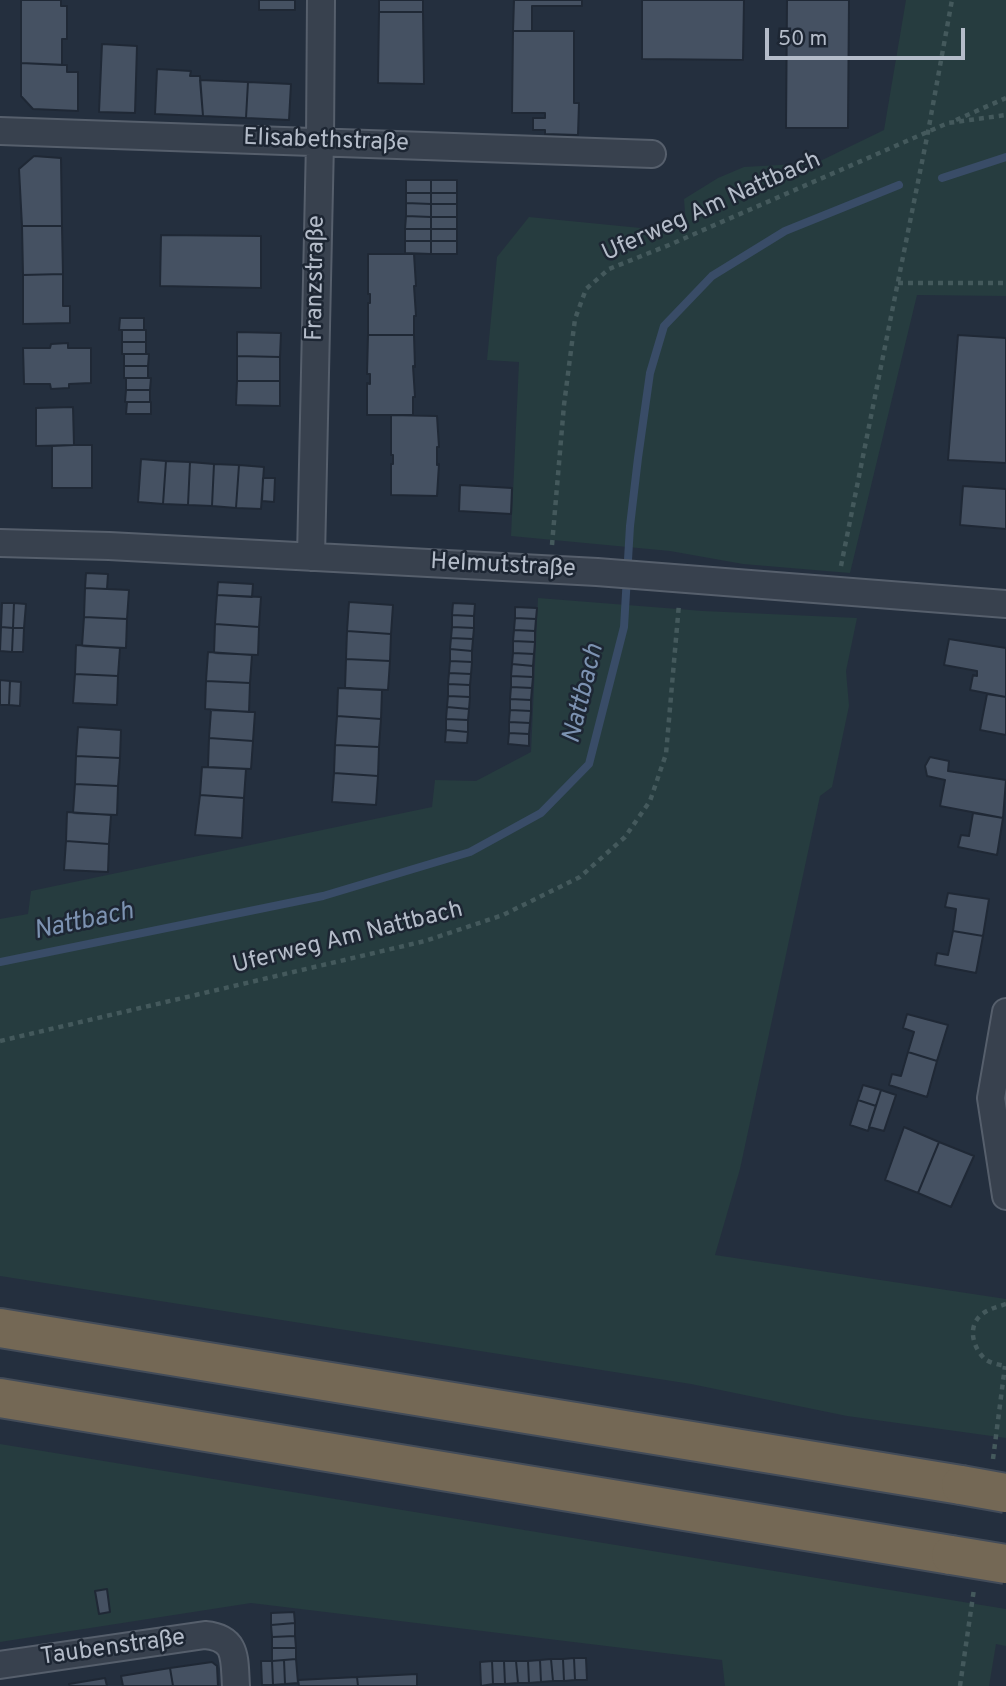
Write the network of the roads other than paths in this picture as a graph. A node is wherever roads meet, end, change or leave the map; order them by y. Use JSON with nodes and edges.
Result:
{"nodes":[{"id":1,"x":321,"y":0,"type":"edge"},
{"id":2,"x":0,"y":131,"type":"edge"},
{"id":3,"x":320,"y":142,"type":"junction"},
{"id":4,"x":652,"y":154,"type":"dead end"},
{"id":5,"x":0,"y":543,"type":"edge"},
{"id":6,"x":311,"y":557,"type":"junction"},
{"id":7,"x":1006,"y":604,"type":"edge"},
{"id":8,"x":1006,"y":1012,"type":"edge"},
{"id":9,"x":998,"y":1096,"type":"edge"},
{"id":10,"x":1006,"y":1196,"type":"edge"},
{"id":11,"x":0,"y":1328,"type":"edge"},
{"id":12,"x":0,"y":1398,"type":"edge"},
{"id":13,"x":1006,"y":1493,"type":"edge"},
{"id":14,"x":1006,"y":1564,"type":"edge"},
{"id":15,"x":0,"y":1665,"type":"edge"},
{"id":16,"x":236,"y":1686,"type":"edge"}],
"edges":[{"from":1,"to":3,"type":"street","name":"Franzstraße"},
{"from":2,"to":3,"type":"street","name":"Elisabethstraße"},
{"from":3,"to":4,"type":"street","name":"Elisabethstraße"},
{"from":3,"to":6,"type":"street","name":"Franzstraße"},
{"from":5,"to":6,"type":"street","name":"Helmutstraße"},
{"from":6,"to":7,"type":"street","name":"Helmutstraße"},
{"from":8,"to":9,"type":"street"},
{"from":9,"to":10,"type":"street"},
{"from":11,"to":13,"type":"highway","bridge":true},
{"from":12,"to":14,"type":"highway","bridge":true},
{"from":15,"to":16,"type":"street","name":"Taubenstraße"}]}
